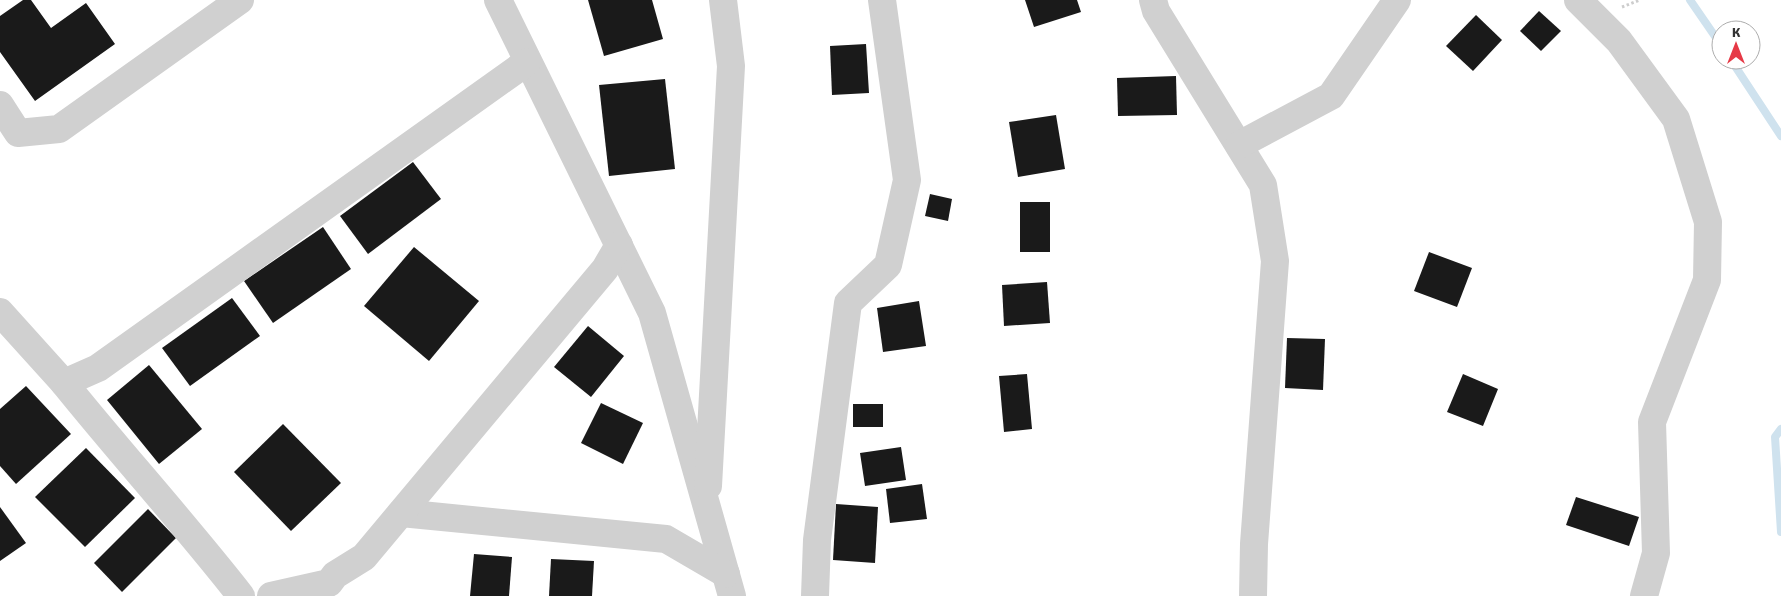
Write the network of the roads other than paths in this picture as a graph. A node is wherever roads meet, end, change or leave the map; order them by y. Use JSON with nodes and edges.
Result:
{"nodes":[{"id":1,"x":240,"y":0,"type":"edge"},
{"id":2,"x":498,"y":0,"type":"edge"},
{"id":3,"x":723,"y":0,"type":"edge"},
{"id":4,"x":882,"y":0,"type":"edge"},
{"id":5,"x":1153,"y":0,"type":"edge"},
{"id":6,"x":1396,"y":0,"type":"edge"},
{"id":7,"x":1578,"y":0,"type":"edge"},
{"id":8,"x":528,"y":62,"type":"junction"},
{"id":9,"x":0,"y":105,"type":"edge"},
{"id":10,"x":9,"y":140,"type":"edge"},
{"id":11,"x":1239,"y":145,"type":"junction"},
{"id":12,"x":619,"y":246,"type":"junction"},
{"id":13,"x":0,"y":312,"type":"edge"},
{"id":14,"x":64,"y":383,"type":"junction"},
{"id":15,"x":707,"y":507,"type":"junction"},
{"id":16,"x":401,"y":513,"type":"junction"},
{"id":17,"x":729,"y":585,"type":"edge"},
{"id":18,"x":330,"y":590,"type":"edge"},
{"id":19,"x":241,"y":596,"type":"edge"},
{"id":20,"x":271,"y":596,"type":"edge"},
{"id":21,"x":815,"y":596,"type":"edge"},
{"id":22,"x":1253,"y":596,"type":"edge"},
{"id":23,"x":1644,"y":596,"type":"edge"}],
"edges":[{"from":1,"to":10,"type":"street"},
{"from":2,"to":8,"type":"street"},
{"from":3,"to":15,"type":"street"},
{"from":4,"to":21,"type":"street"},
{"from":5,"to":11,"type":"street"},
{"from":6,"to":11,"type":"street"},
{"from":7,"to":23,"type":"street"},
{"from":8,"to":12,"type":"street"},
{"from":8,"to":14,"type":"street"},
{"from":9,"to":10,"type":"street"},
{"from":11,"to":22,"type":"street"},
{"from":12,"to":15,"type":"street"},
{"from":12,"to":16,"type":"street"},
{"from":13,"to":14,"type":"street"},
{"from":14,"to":19,"type":"street"},
{"from":15,"to":17,"type":"street"},
{"from":16,"to":17,"type":"street"},
{"from":16,"to":18,"type":"street"},
{"from":18,"to":20,"type":"street"}]}
